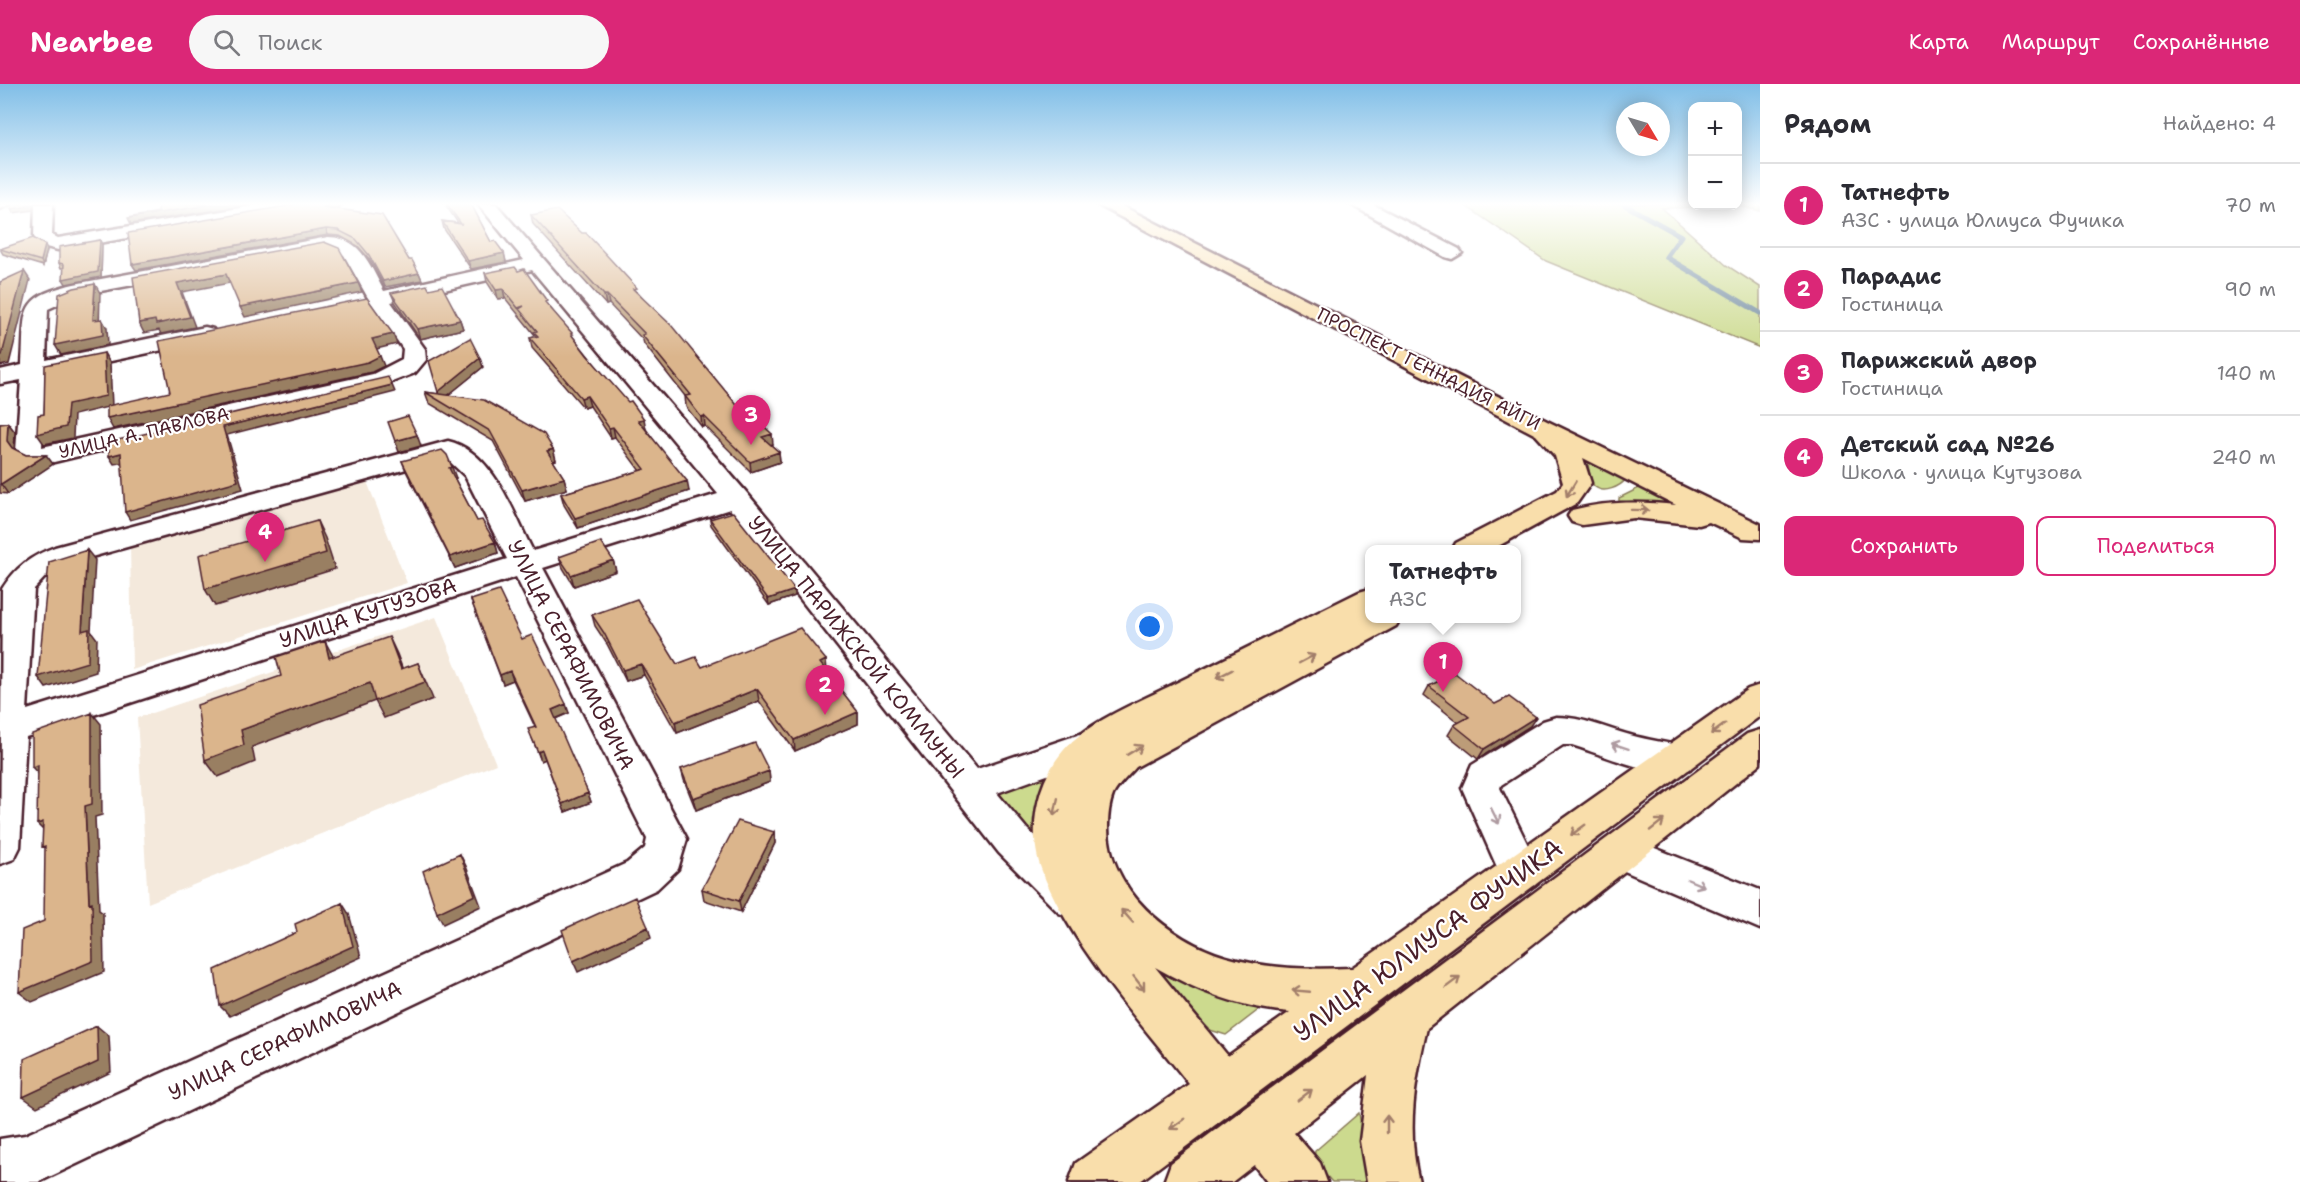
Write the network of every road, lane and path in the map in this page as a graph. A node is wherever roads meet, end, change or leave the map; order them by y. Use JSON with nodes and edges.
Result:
{"nodes":[{"id":1,"x":260,"y":255,"type":"edge"},
{"id":2,"x":354,"y":255,"type":"edge"},
{"id":3,"x":528,"y":255,"type":"edge"},
{"id":4,"x":1205,"y":255,"type":"edge"},
{"id":5,"x":1219,"y":255,"type":"edge"},
{"id":6,"x":535,"y":264,"type":"junction"},
{"id":7,"x":378,"y":298,"type":"junction"},
{"id":8,"x":356,"y":303,"type":"edge"},
{"id":9,"x":230,"y":329,"type":"edge"},
{"id":10,"x":35,"y":370,"type":"junction"},
{"id":11,"x":0,"y":377,"type":"edge"},
{"id":12,"x":1538,"y":426,"type":"junction"},
{"id":13,"x":1646,"y":474,"type":"junction"},
{"id":14,"x":736,"y":498,"type":"junction"},
{"id":15,"x":1582,"y":516,"type":"junction"},
{"id":16,"x":1758,"y":530,"type":"edge"},
{"id":17,"x":1475,"y":545,"type":"edge"},
{"id":18,"x":1521,"y":547,"type":"edge"},
{"id":19,"x":523,"y":564,"type":"junction"},
{"id":20,"x":1365,"y":602,"type":"edge"},
{"id":21,"x":1376,"y":623,"type":"edge"},
{"id":22,"x":1760,"y":698,"type":"edge"},
{"id":23,"x":4,"y":730,"type":"edge"},
{"id":24,"x":1098,"y":742,"type":"junction"},
{"id":25,"x":1758,"y":748,"type":"edge"},
{"id":26,"x":1677,"y":759,"type":"junction"},
{"id":27,"x":969,"y":787,"type":"junction"},
{"id":28,"x":0,"y":847,"type":"edge"},
{"id":29,"x":1622,"y":852,"type":"junction"},
{"id":30,"x":1520,"y":872,"type":"junction"},
{"id":31,"x":1078,"y":903,"type":"junction"},
{"id":32,"x":1760,"y":910,"type":"edge"},
{"id":33,"x":1360,"y":990,"type":"junction"},
{"id":34,"x":1406,"y":1017,"type":"junction"},
{"id":35,"x":1224,"y":1090,"type":"junction"},
{"id":36,"x":1259,"y":1131,"type":"junction"},
{"id":37,"x":0,"y":1165,"type":"edge"},
{"id":38,"x":1095,"y":1182,"type":"edge"},
{"id":39,"x":1190,"y":1182,"type":"edge"},
{"id":40,"x":1301,"y":1182,"type":"edge"},
{"id":41,"x":1393,"y":1182,"type":"edge"}],
"edges":[{"from":1,"to":10,"type":"street","name":"УЛИЦА А. ПАВЛОВА"},
{"from":2,"to":7,"type":"street","name":"УЛИЦА А. ПАВЛОВА"},
{"from":3,"to":6,"type":"street","name":"УЛИЦА ПАРИЖСКОЙ КОММУНЫ"},
{"from":4,"to":12,"type":"main road","name":"ПРОСПЕКТ ГЕННАДИЯ АЙГИ"},
{"from":5,"to":13,"type":"main road","name":"ПРОСПЕКТ ГЕННАДИЯ АЙГИ"},
{"from":6,"to":7,"type":"street"},
{"from":6,"to":14,"type":"street","name":"УЛИЦА ПАРИЖСКОЙ КОММУНЫ"},
{"from":7,"to":8,"type":"street"},
{"from":7,"to":10,"type":"street","name":"УЛИЦА А. ПАВЛОВА"},
{"from":9,"to":10,"type":"street"},
{"from":10,"to":11,"type":"street"},
{"from":12,"to":13,"type":"main road","name":"ПРОСПЕКТ ГЕННАДИЯ АЙГИ"},
{"from":12,"to":17,"type":"main road","one_way":true},
{"from":13,"to":15,"type":"main road"},
{"from":13,"to":16,"type":"main road","name":"ПРОСПЕКТ ГЕННАДИЯ АЙГИ"},
{"from":14,"to":19,"type":"street","name":"УЛИЦА КУТУЗОВА"},
{"from":14,"to":27,"type":"street","name":"УЛИЦА ПАРИЖСКОЙ КОММУНЫ"},
{"from":15,"to":16,"type":"main road","one_way":true},
{"from":15,"to":18,"type":"main road"},
{"from":19,"to":23,"type":"street","name":"УЛИЦА КУТУЗОВА"},
{"from":19,"to":23,"type":"street","name":"УЛИЦА СЕРАФИМОВИЧА"},
{"from":19,"to":37,"type":"street","name":"УЛИЦА СЕРАФИМОВИЧА"},
{"from":20,"to":24,"type":"main road","one_way":true},
{"from":33,"to":21,"type":"main road","one_way":true},
{"from":22,"to":26,"type":"main road","name":"УЛИЦА ЮЛИУСА ФУЧИКА","one_way":true},
{"from":23,"to":28,"type":"street","name":"УЛИЦА СЕРАФИМОВИЧА"},
{"from":24,"to":27,"type":"street"},
{"from":24,"to":31,"type":"main road","one_way":true},
{"from":29,"to":25,"type":"main road","name":"УЛИЦА ЮЛИУСА ФУЧИКА","one_way":true},
{"from":26,"to":30,"type":"main road","name":"УЛИЦА ЮЛИУСА ФУЧИКА","one_way":true},
{"from":26,"to":30,"type":"street","one_way":true},
{"from":27,"to":31,"type":"street","name":"УЛИЦА ПАРИЖСКОЙ КОММУНЫ"},
{"from":29,"to":32,"type":"street","one_way":true},
{"from":34,"to":29,"type":"main road","name":"УЛИЦА ЮЛИУСА ФУЧИКА","one_way":true},
{"from":30,"to":33,"type":"main road","name":"УЛИЦА ЮЛИУСА ФУЧИКА"},
{"from":31,"to":35,"type":"main road","name":"УЛИЦА ПАРИЖСКОЙ КОММУНЫ","one_way":true},
{"from":33,"to":35,"type":"main road","name":"УЛИЦА ЮЛИУСА ФУЧИКА"},
{"from":36,"to":34,"type":"main road","name":"УЛИЦА ЮЛИУСА ФУЧИКА","one_way":true},
{"from":41,"to":34,"type":"main road","one_way":true},
{"from":35,"to":38,"type":"main road","name":"УЛИЦА ЮЛИУСА ФУЧИКА","one_way":true},
{"from":36,"to":39,"type":"main road","name":"УЛИЦА ЮЛИУСА ФУЧИКА"},
{"from":36,"to":40,"type":"main road"}]}
